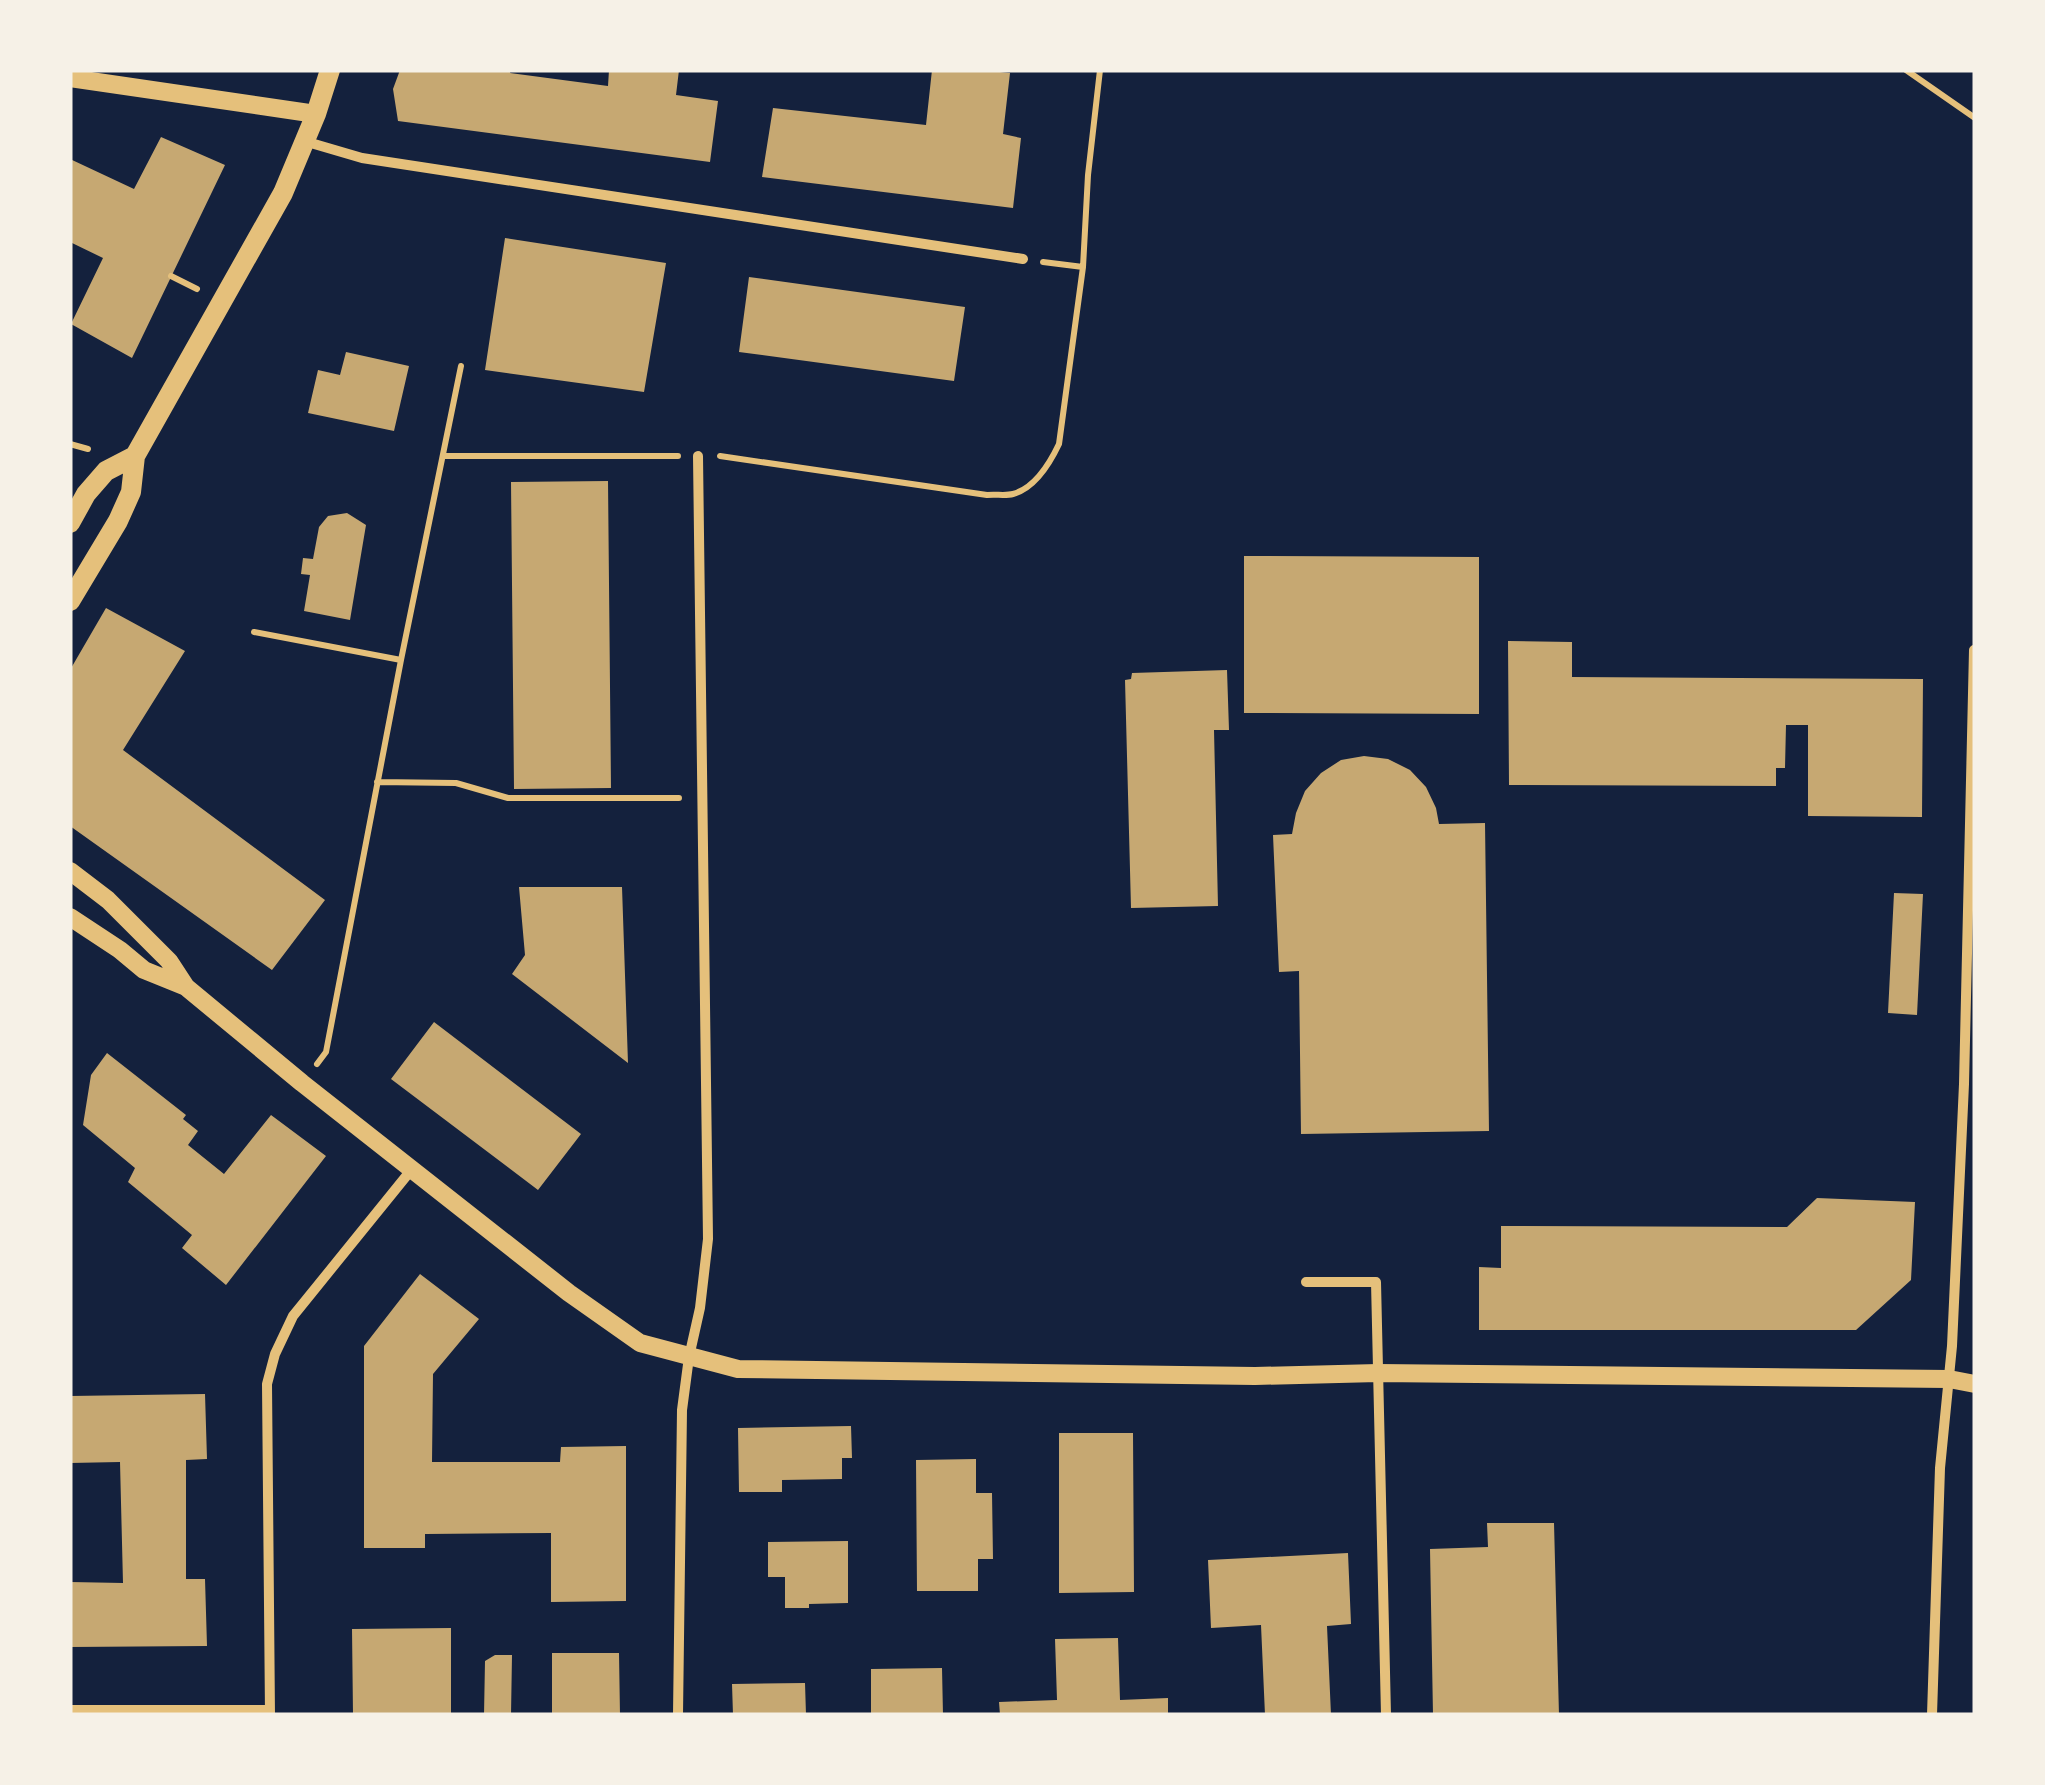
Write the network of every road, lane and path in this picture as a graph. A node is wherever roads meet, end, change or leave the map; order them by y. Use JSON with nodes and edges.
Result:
{"nodes":[{"id":1,"x":330,"y":70,"type":"edge"},
{"id":2,"x":1100,"y":70,"type":"edge"},
{"id":3,"x":1906,"y":70,"type":"edge"},
{"id":4,"x":70,"y":78,"type":"edge"},
{"id":5,"x":316,"y":114,"type":"junction"},
{"id":6,"x":1975,"y":118,"type":"edge"},
{"id":7,"x":304,"y":141,"type":"junction"},
{"id":8,"x":1023,"y":259,"type":"joint"},
{"id":9,"x":1083,"y":267,"type":"junction"},
{"id":10,"x":461,"y":366,"type":"dead end"},
{"id":11,"x":135,"y":456,"type":"junction"},
{"id":12,"x":444,"y":456,"type":"junction"},
{"id":13,"x":698,"y":456,"type":"junction"},
{"id":14,"x":70,"y":523,"type":"edge"},
{"id":15,"x":70,"y":601,"type":"edge"},
{"id":16,"x":254,"y":632,"type":"dead end"},
{"id":17,"x":1974,"y":650,"type":"edge"},
{"id":18,"x":401,"y":660,"type":"junction"},
{"id":19,"x":377,"y":782,"type":"junction"},
{"id":20,"x":702,"y":798,"type":"junction"},
{"id":21,"x":70,"y":871,"type":"edge"},
{"id":22,"x":70,"y":917,"type":"edge"},
{"id":23,"x":186,"y":988,"type":"junction"},
{"id":24,"x":302,"y":1083,"type":"junction"},
{"id":25,"x":412,"y":1169,"type":"junction"},
{"id":26,"x":1306,"y":1282,"type":"dead end"},
{"id":27,"x":690,"y":1357,"type":"junction"},
{"id":28,"x":1378,"y":1374,"type":"junction"},
{"id":29,"x":1949,"y":1378,"type":"junction"},
{"id":30,"x":1975,"y":1384,"type":"edge"},
{"id":31,"x":70,"y":1710,"type":"edge"},
{"id":32,"x":270,"y":1712,"type":"edge"},
{"id":33,"x":678,"y":1715,"type":"edge"},
{"id":34,"x":1386,"y":1715,"type":"edge"},
{"id":35,"x":1932,"y":1715,"type":"edge"}],
"edges":[{"from":1,"to":5,"type":"main road"},
{"from":2,"to":9,"type":"path"},
{"from":3,"to":6,"type":"path"},
{"from":4,"to":5,"type":"street"},
{"from":5,"to":7,"type":"main road"},
{"from":7,"to":8,"type":"street"},
{"from":7,"to":11,"type":"main road"},
{"from":8,"to":9,"type":"path"},
{"from":9,"to":13,"type":"path"},
{"from":10,"to":12,"type":"path"},
{"from":11,"to":14,"type":"main road"},
{"from":11,"to":15,"type":"main road"},
{"from":12,"to":13,"type":"path"},
{"from":12,"to":18,"type":"path"},
{"from":13,"to":20,"type":"street"},
{"from":16,"to":18,"type":"path"},
{"from":17,"to":29,"type":"street"},
{"from":18,"to":19,"type":"path"},
{"from":19,"to":20,"type":"path"},
{"from":19,"to":24,"type":"path"},
{"from":20,"to":27,"type":"street"},
{"from":21,"to":23,"type":"street"},
{"from":22,"to":23,"type":"street"},
{"from":23,"to":24,"type":"street"},
{"from":24,"to":25,"type":"street"},
{"from":25,"to":27,"type":"street"},
{"from":25,"to":32,"type":"street"},
{"from":26,"to":28,"type":"street"},
{"from":27,"to":28,"type":"street"},
{"from":27,"to":33,"type":"street"},
{"from":28,"to":29,"type":"street"},
{"from":28,"to":34,"type":"street"},
{"from":29,"to":30,"type":"street"},
{"from":29,"to":35,"type":"street"},
{"from":31,"to":32,"type":"street"}]}
